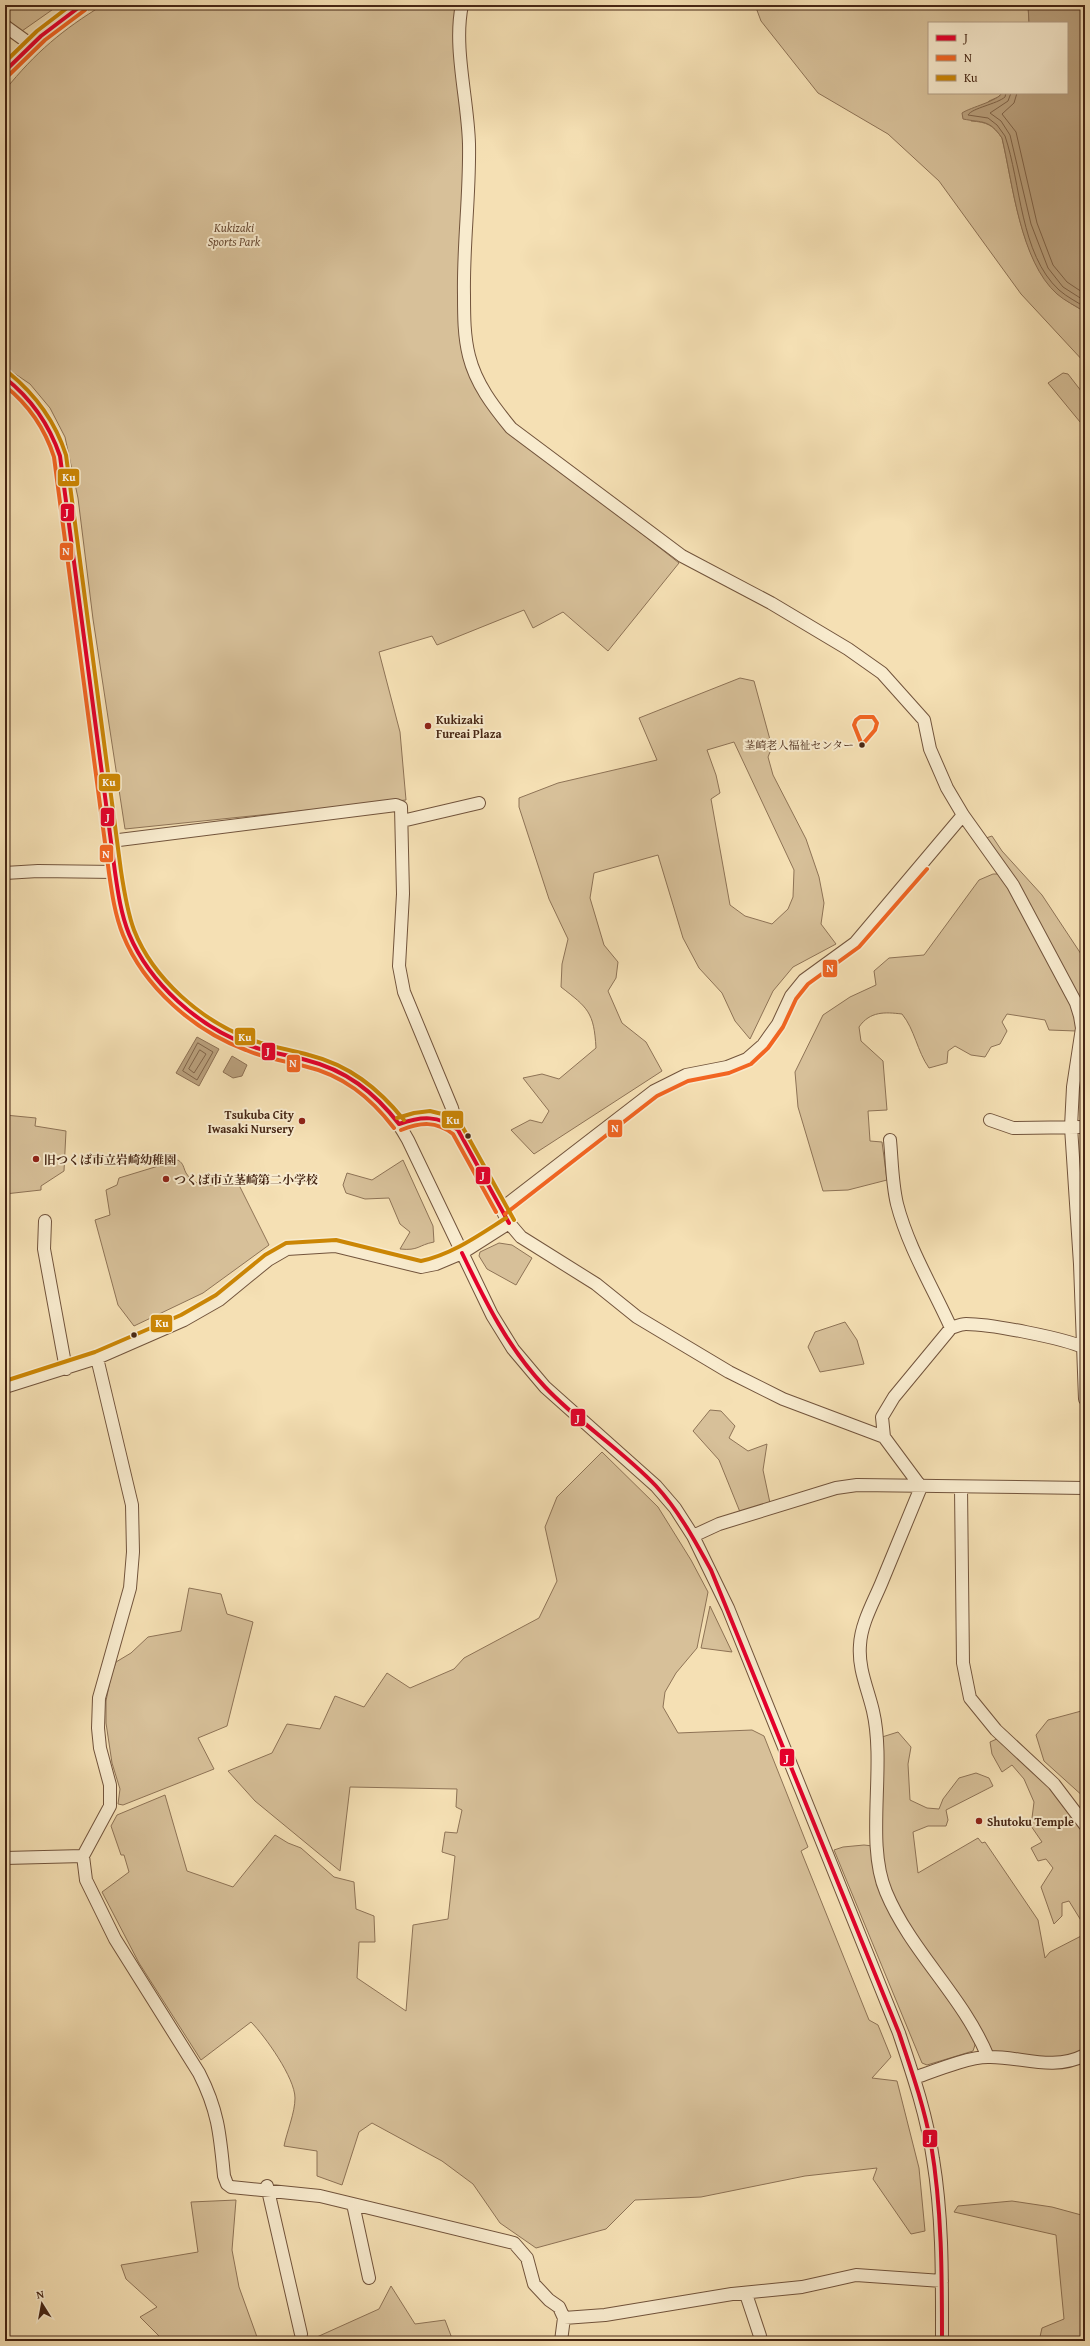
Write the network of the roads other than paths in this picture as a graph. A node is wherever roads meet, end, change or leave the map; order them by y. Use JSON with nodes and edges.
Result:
{"nodes":[{"id":1,"x":82,"y":5,"type":"edge"},
{"id":2,"x":462,"y":5,"type":"edge"},
{"id":3,"x":5,"y":26,"type":"edge"},
{"id":4,"x":30,"y":44,"type":"junction"},
{"id":5,"x":5,"y":71,"type":"edge"},
{"id":6,"x":5,"y":378,"type":"edge"},
{"id":7,"x":478,"y":804,"type":"dead end"},
{"id":8,"x":964,"y":815,"type":"junction"},
{"id":9,"x":402,"y":821,"type":"junction"},
{"id":10,"x":111,"y":841,"type":"junction"},
{"id":11,"x":115,"y":872,"type":"junction"},
{"id":12,"x":5,"y":873,"type":"edge"},
{"id":13,"x":990,"y":1120,"type":"dead end"},
{"id":14,"x":399,"y":1124,"type":"junction"},
{"id":15,"x":1071,"y":1127,"type":"junction"},
{"id":16,"x":1085,"y":1127,"type":"edge"},
{"id":17,"x":458,"y":1130,"type":"junction"},
{"id":18,"x":890,"y":1140,"type":"dead end"},
{"id":19,"x":501,"y":1209,"type":"junction"},
{"id":20,"x":45,"y":1221,"type":"dead end"},
{"id":21,"x":509,"y":1223,"type":"junction"},
{"id":22,"x":462,"y":1253,"type":"junction"},
{"id":23,"x":951,"y":1328,"type":"junction"},
{"id":24,"x":1084,"y":1348,"type":"edge"},
{"id":25,"x":97,"y":1358,"type":"junction"},
{"id":26,"x":66,"y":1369,"type":"junction"},
{"id":27,"x":5,"y":1387,"type":"edge"},
{"id":28,"x":1085,"y":1399,"type":"edge"},
{"id":29,"x":884,"y":1437,"type":"junction"},
{"id":30,"x":921,"y":1487,"type":"junction"},
{"id":31,"x":961,"y":1488,"type":"junction"},
{"id":32,"x":1085,"y":1488,"type":"edge"},
{"id":33,"x":693,"y":1536,"type":"junction"},
{"id":34,"x":1085,"y":1824,"type":"edge"},
{"id":35,"x":83,"y":1856,"type":"junction"},
{"id":36,"x":5,"y":1858,"type":"edge"},
{"id":37,"x":1085,"y":2055,"type":"edge"},
{"id":38,"x":988,"y":2056,"type":"junction"},
{"id":39,"x":914,"y":2078,"type":"junction"},
{"id":40,"x":268,"y":2188,"type":"junction"},
{"id":41,"x":353,"y":2204,"type":"junction"},
{"id":42,"x":369,"y":2278,"type":"dead end"},
{"id":43,"x":942,"y":2281,"type":"junction"},
{"id":44,"x":746,"y":2294,"type":"junction"},
{"id":45,"x":564,"y":2318,"type":"junction"},
{"id":46,"x":301,"y":2334,"type":"dead end"},
{"id":47,"x":760,"y":2336,"type":"dead end"},
{"id":48,"x":561,"y":2341,"type":"edge"},
{"id":49,"x":942,"y":2341,"type":"edge"}],
"edges":[{"from":1,"to":4,"type":"main road"},
{"from":2,"to":8,"type":"street"},
{"from":3,"to":4,"type":"street"},
{"from":4,"to":5,"type":"main road"},
{"from":6,"to":10,"type":"street"},
{"from":7,"to":9,"type":"street"},
{"from":8,"to":15,"type":"street"},
{"from":8,"to":19,"type":"street"},
{"from":9,"to":10,"type":"street"},
{"from":9,"to":17,"type":"street"},
{"from":10,"to":11,"type":"street"},
{"from":11,"to":12,"type":"street"},
{"from":11,"to":14,"type":"street"},
{"from":13,"to":15,"type":"street"},
{"from":14,"to":17,"type":"street"},
{"from":14,"to":22,"type":"street"},
{"from":15,"to":16,"type":"street"},
{"from":15,"to":24,"type":"street"},
{"from":17,"to":19,"type":"street"},
{"from":18,"to":23,"type":"street"},
{"from":19,"to":21,"type":"street"},
{"from":20,"to":26,"type":"street"},
{"from":21,"to":22,"type":"street"},
{"from":21,"to":29,"type":"street"},
{"from":22,"to":25,"type":"street"},
{"from":22,"to":33,"type":"street"},
{"from":23,"to":24,"type":"street"},
{"from":23,"to":29,"type":"street"},
{"from":24,"to":28,"type":"street"},
{"from":25,"to":26,"type":"street"},
{"from":25,"to":35,"type":"street"},
{"from":26,"to":27,"type":"street"},
{"from":29,"to":30,"type":"street"},
{"from":30,"to":31,"type":"street"},
{"from":30,"to":33,"type":"street"},
{"from":30,"to":38,"type":"street"},
{"from":31,"to":32,"type":"street"},
{"from":31,"to":34,"type":"street"},
{"from":33,"to":39,"type":"street"},
{"from":35,"to":36,"type":"street"},
{"from":35,"to":40,"type":"street"},
{"from":37,"to":38,"type":"street"},
{"from":38,"to":39,"type":"street"},
{"from":39,"to":43,"type":"street"},
{"from":40,"to":41,"type":"street"},
{"from":40,"to":46,"type":"street"},
{"from":41,"to":42,"type":"street"},
{"from":41,"to":45,"type":"street"},
{"from":43,"to":44,"type":"street"},
{"from":43,"to":49,"type":"street"},
{"from":44,"to":45,"type":"street"},
{"from":44,"to":47,"type":"street"},
{"from":45,"to":48,"type":"street"}]}
